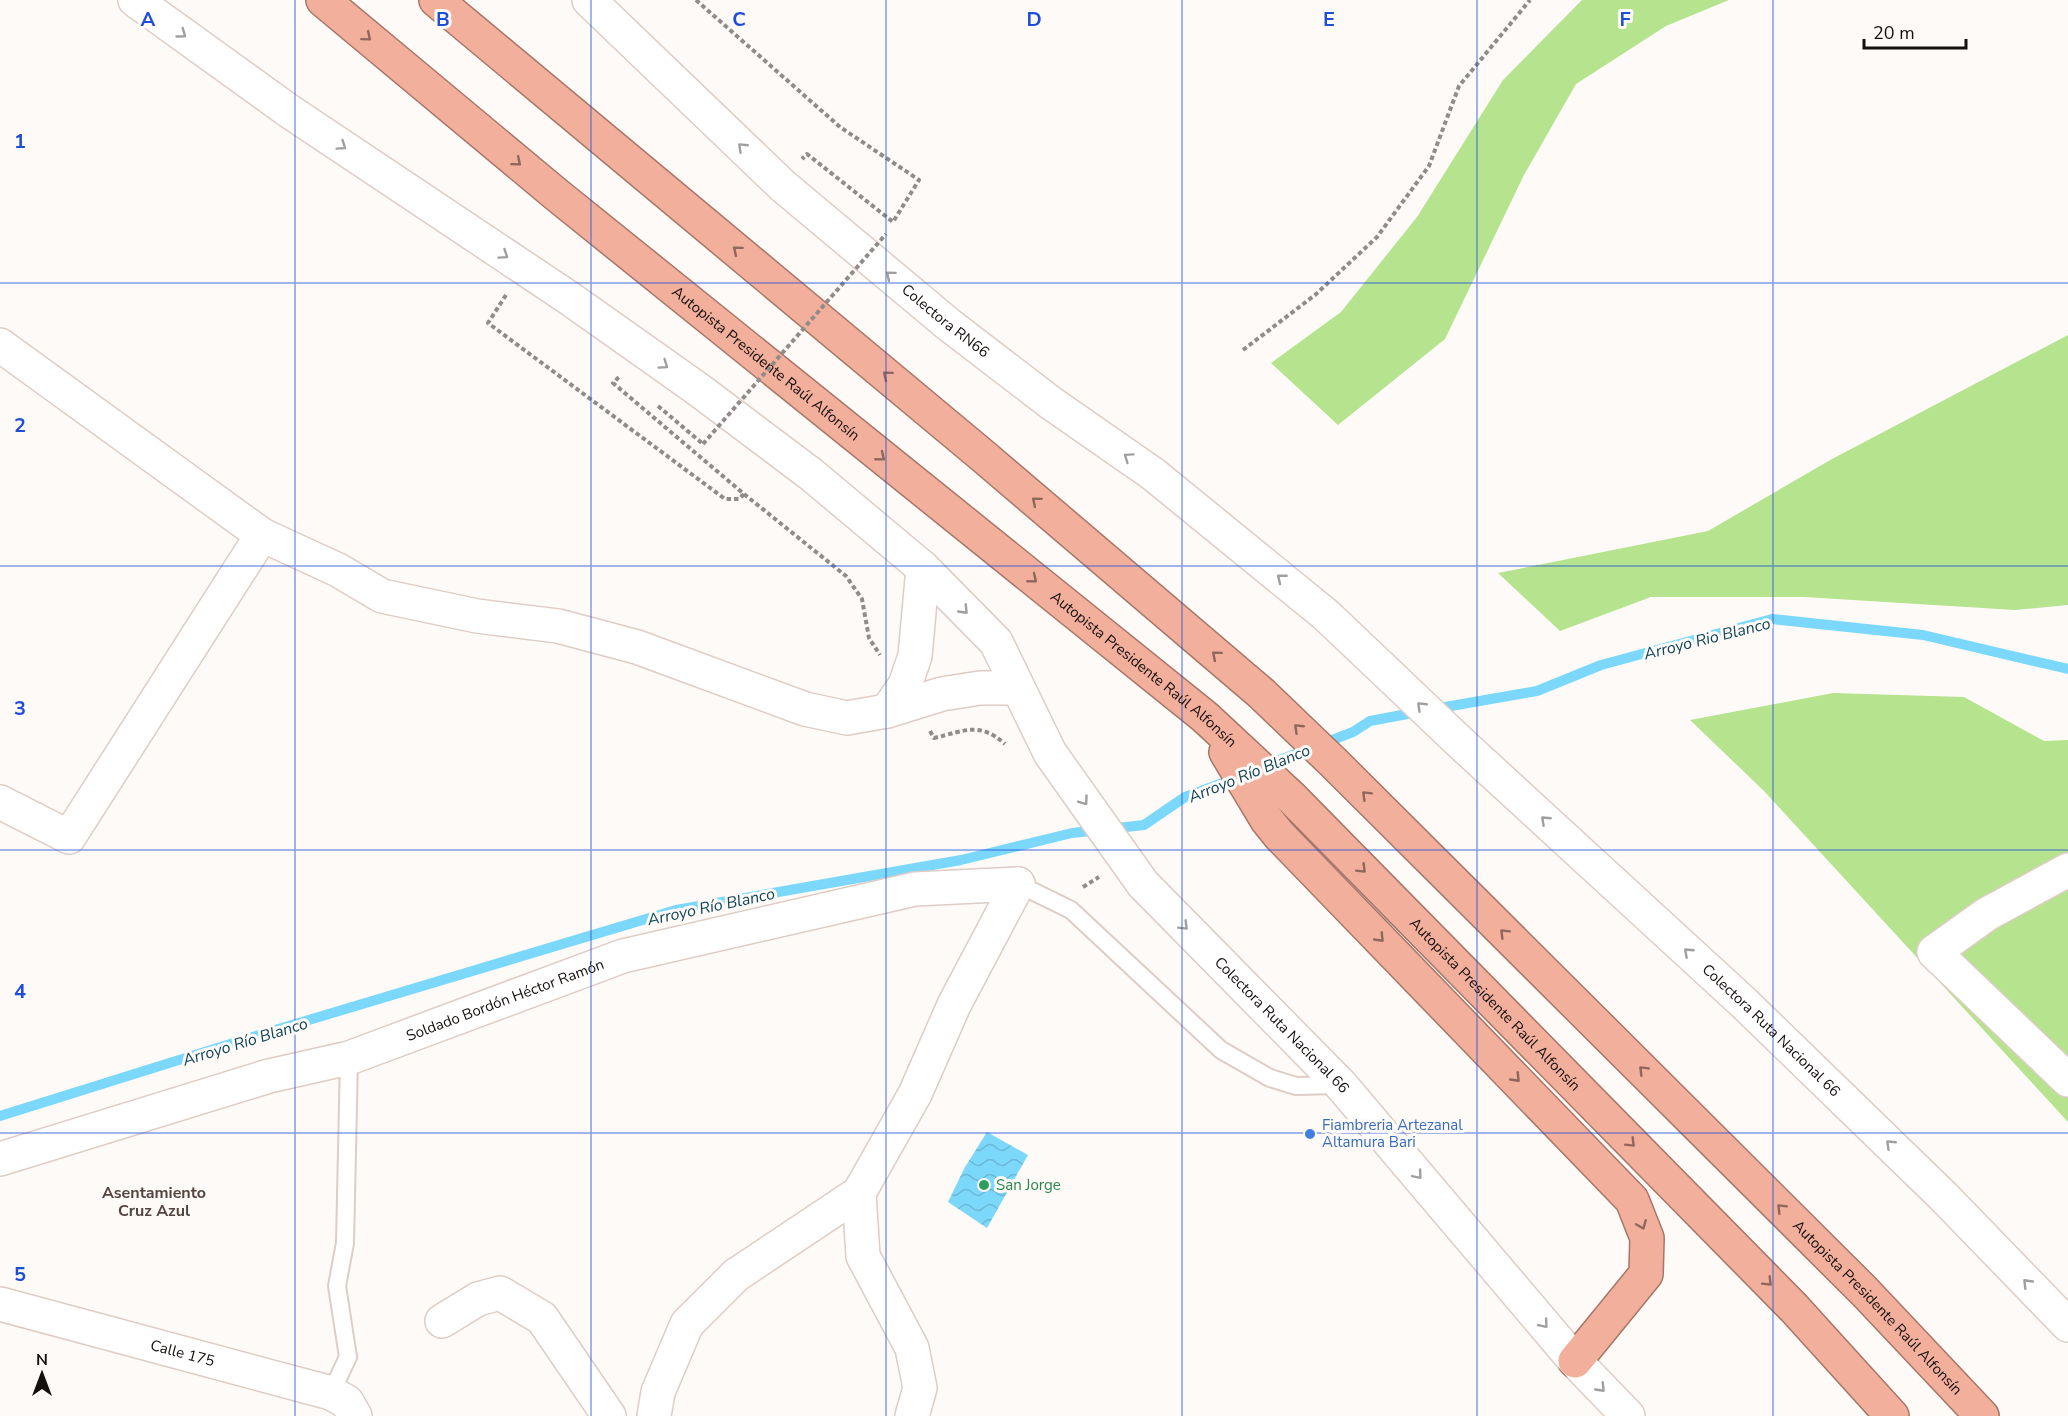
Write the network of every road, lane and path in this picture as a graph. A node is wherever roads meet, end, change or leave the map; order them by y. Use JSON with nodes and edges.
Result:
{"nodes":[{"id":1,"x":135,"y":0,"type":"edge"},
{"id":2,"x":322,"y":0,"type":"edge"},
{"id":3,"x":436,"y":0,"type":"edge"},
{"id":4,"x":589,"y":0,"type":"edge"},
{"id":5,"x":696,"y":0,"type":"edge"},
{"id":6,"x":1530,"y":0,"type":"edge"},
{"id":7,"x":798,"y":164,"type":"dead end"},
{"id":8,"x":886,"y":234,"type":"dead end"},
{"id":9,"x":524,"y":268,"type":"junction"},
{"id":10,"x":0,"y":345,"type":"edge"},
{"id":11,"x":1243,"y":350,"type":"dead end"},
{"id":12,"x":630,"y":382,"type":"dead end"},
{"id":13,"x":657,"y":405,"type":"dead end"},
{"id":14,"x":262,"y":535,"type":"junction"},
{"id":15,"x":923,"y":568,"type":"junction"},
{"id":16,"x":1018,"y":688,"type":"junction"},
{"id":17,"x":887,"y":711,"type":"junction"},
{"id":18,"x":1211,"y":728,"type":"junction"},
{"id":19,"x":1464,"y":746,"type":"joint"},
{"id":20,"x":0,"y":802,"type":"edge"},
{"id":21,"x":2068,"y":870,"type":"edge"},
{"id":22,"x":1018,"y":884,"type":"junction"},
{"id":23,"x":1080,"y":884,"type":"dead end"},
{"id":24,"x":1088,"y":896,"type":"dead end"},
{"id":25,"x":349,"y":1058,"type":"junction"},
{"id":26,"x":2068,"y":1080,"type":"edge"},
{"id":27,"x":1341,"y":1085,"type":"junction"},
{"id":28,"x":0,"y":1159,"type":"edge"},
{"id":29,"x":859,"y":1193,"type":"junction"},
{"id":30,"x":0,"y":1304,"type":"edge"},
{"id":31,"x":442,"y":1322,"type":"dead end"},
{"id":32,"x":2068,"y":1325,"type":"edge"},
{"id":33,"x":1575,"y":1360,"type":"junction"},
{"id":34,"x":331,"y":1393,"type":"junction"},
{"id":35,"x":656,"y":1404,"type":"edge"},
{"id":36,"x":355,"y":1416,"type":"edge"},
{"id":37,"x":609,"y":1416,"type":"edge"},
{"id":38,"x":616,"y":1416,"type":"edge"},
{"id":39,"x":912,"y":1416,"type":"edge"},
{"id":40,"x":1628,"y":1416,"type":"edge"},
{"id":41,"x":1892,"y":1416,"type":"edge"},
{"id":42,"x":1982,"y":1416,"type":"edge"}],
"edges":[{"from":1,"to":9,"type":"street","name":"Colectora Ruta Nacional 66","one_way":true},
{"from":2,"to":18,"type":"highway","name":"Autopista Presidente Raúl Alfonsín","one_way":true},
{"from":42,"to":3,"type":"highway","name":"Autopista Presidente Raúl Alfonsín","one_way":true},
{"from":19,"to":4,"type":"street","name":"Colectora RN66","one_way":true},
{"from":5,"to":7,"type":"path"},
{"from":6,"to":11,"type":"path"},
{"from":8,"to":13,"type":"path","bridge":true},
{"from":9,"to":12,"type":"path"},
{"from":9,"to":15,"type":"street","name":"Colectora Ruta Nacional 66","one_way":true},
{"from":10,"to":14,"type":"street"},
{"from":14,"to":17,"type":"street"},
{"from":14,"to":20,"type":"street"},
{"from":15,"to":16,"type":"street","name":"Colectora Ruta Nacional 66","one_way":true},
{"from":15,"to":17,"type":"street"},
{"from":16,"to":17,"type":"street"},
{"from":16,"to":27,"type":"street","name":"Colectora Ruta Nacional 66","one_way":true},
{"from":18,"to":33,"type":"highway","one_way":true},
{"from":18,"to":41,"type":"highway","name":"Autopista Presidente Raúl Alfonsín","one_way":true},
{"from":32,"to":19,"type":"street","name":"Colectora Ruta Nacional 66","one_way":true},
{"from":21,"to":26,"type":"street"},
{"from":22,"to":25,"type":"street","name":"Soldado Bordón Héctor Ramón"},
{"from":22,"to":27,"type":"lane"},
{"from":22,"to":29,"type":"street"},
{"from":23,"to":24,"type":"path"},
{"from":25,"to":28,"type":"street","name":"Soldado Bordón Héctor Ramón"},
{"from":25,"to":34,"type":"lane"},
{"from":27,"to":33,"type":"street","name":"Colectora Ruta Nacional 66","one_way":true},
{"from":29,"to":35,"type":"street"},
{"from":29,"to":39,"type":"street"},
{"from":30,"to":34,"type":"street","name":"Calle 175"},
{"from":31,"to":37,"type":"street"},
{"from":33,"to":40,"type":"street","name":"Colectora Ruta Nacional 66","one_way":true},
{"from":34,"to":36,"type":"street","name":"Calle 175"},
{"from":35,"to":38,"type":"street"}]}
